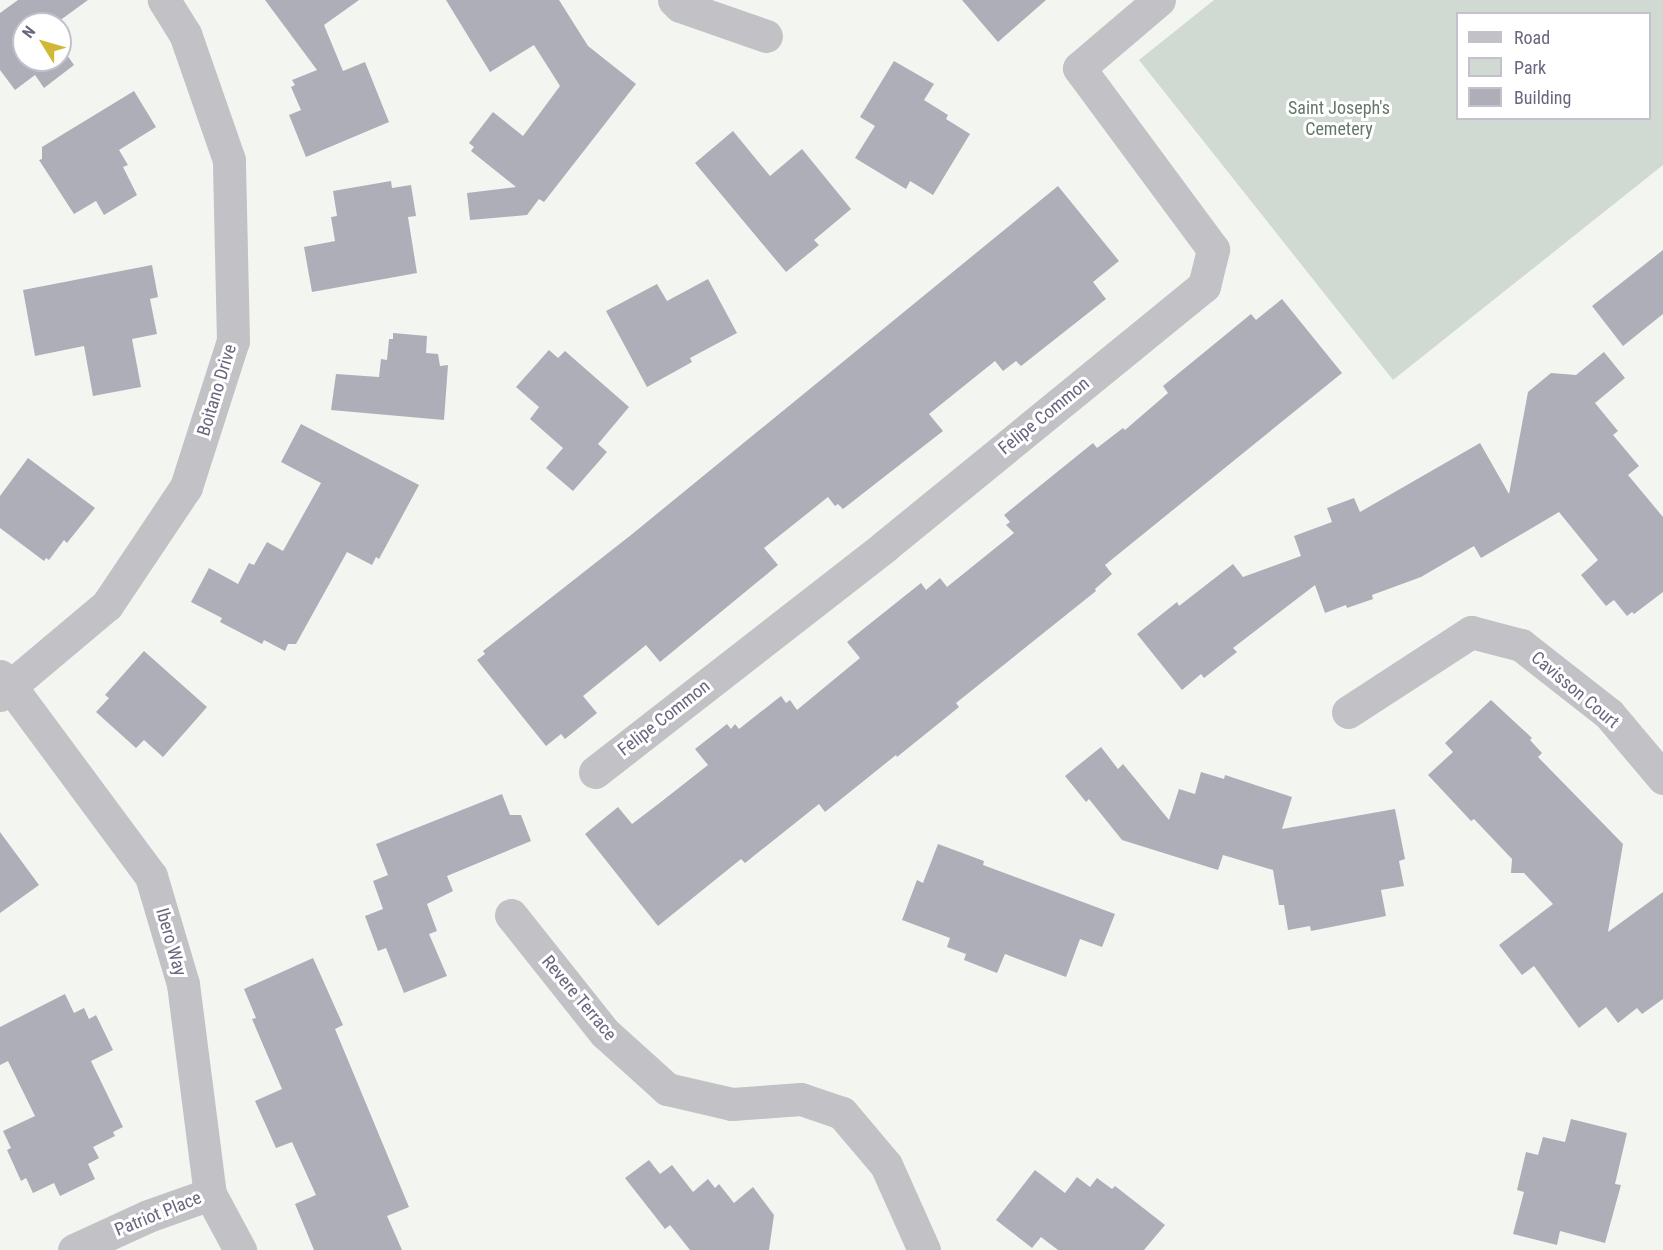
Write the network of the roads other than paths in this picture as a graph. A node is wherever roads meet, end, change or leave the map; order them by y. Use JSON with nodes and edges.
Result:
{"nodes":[{"id":1,"x":164,"y":0,"type":"edge"},
{"id":2,"x":674,"y":0,"type":"edge"},
{"id":3,"x":1159,"y":0,"type":"edge"},
{"id":4,"x":766,"y":36,"type":"dead end"},
{"id":5,"x":4,"y":686,"type":"edge"},
{"id":6,"x":1348,"y":712,"type":"dead end"},
{"id":7,"x":595,"y":772,"type":"dead end"},
{"id":8,"x":1663,"y":778,"type":"edge"},
{"id":9,"x":511,"y":915,"type":"dead end"},
{"id":10,"x":210,"y":1194,"type":"junction"},
{"id":11,"x":74,"y":1250,"type":"edge"},
{"id":12,"x":240,"y":1250,"type":"edge"},
{"id":13,"x":924,"y":1250,"type":"edge"}],
"edges":[{"from":1,"to":5,"type":"street","name":"Boitano Drive"},
{"from":2,"to":4,"type":"street"},
{"from":3,"to":7,"type":"street","name":"Felipe Common"},
{"from":5,"to":10,"type":"street","name":"Ibero Way"},
{"from":6,"to":8,"type":"street","name":"Cavisson Court"},
{"from":9,"to":13,"type":"street","name":"Revere Terrace"},
{"from":10,"to":11,"type":"street","name":"Patriot Place"},
{"from":10,"to":12,"type":"street","name":"Ibero Way"}]}
